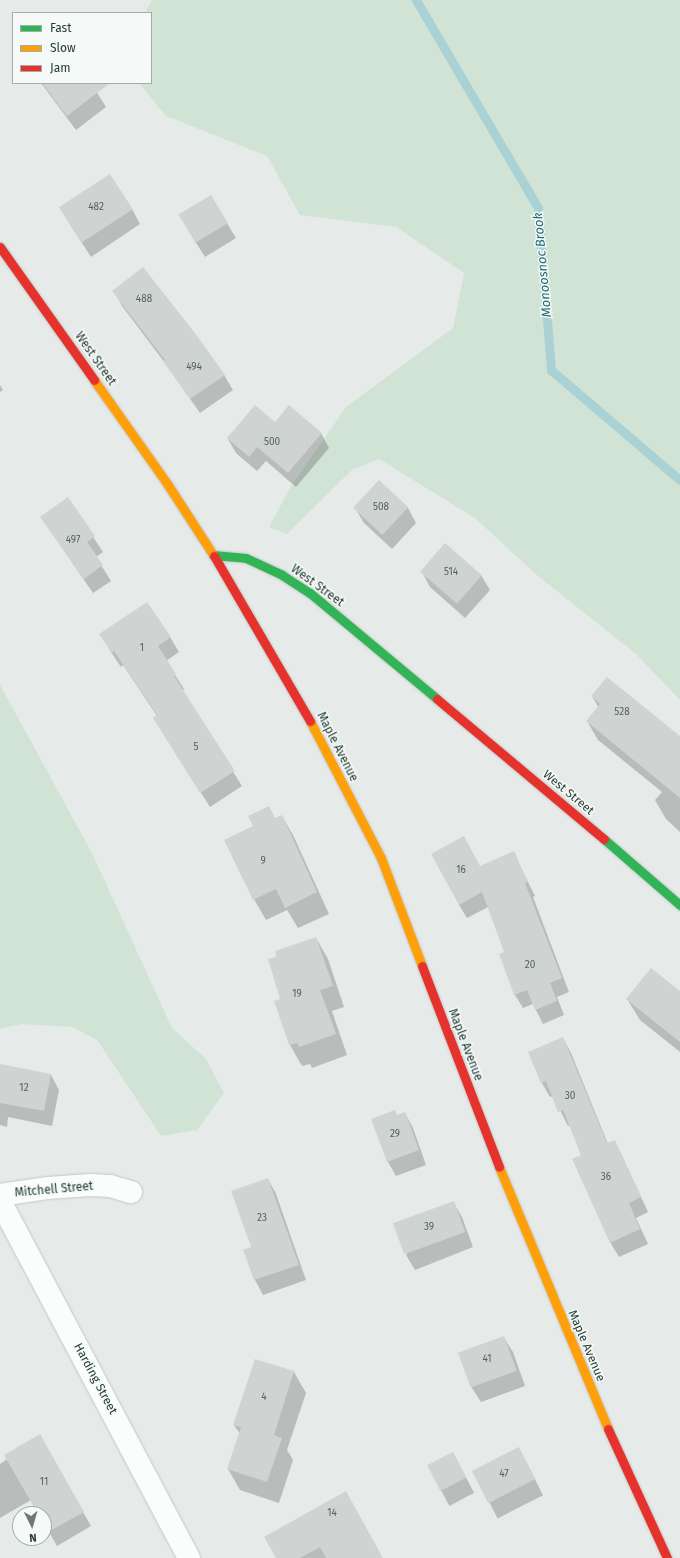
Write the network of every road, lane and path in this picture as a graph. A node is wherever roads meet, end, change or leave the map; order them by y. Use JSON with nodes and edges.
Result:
{"nodes":[{"id":1,"x":0,"y":247,"type":"edge"},
{"id":2,"x":213,"y":555,"type":"junction"},
{"id":3,"x":680,"y":906,"type":"edge"},
{"id":4,"x":131,"y":1192,"type":"dead end"},
{"id":5,"x":0,"y":1195,"type":"edge"},
{"id":6,"x":0,"y":1201,"type":"edge"},
{"id":7,"x":189,"y":1558,"type":"edge"},
{"id":8,"x":667,"y":1558,"type":"edge"}],
"edges":[{"from":1,"to":2,"type":"main road","name":"West Street"},
{"from":2,"to":3,"type":"main road","name":"West Street"},
{"from":2,"to":8,"type":"main road","name":"Maple Avenue"},
{"from":4,"to":5,"type":"street","name":"Mitchell Street"},
{"from":6,"to":7,"type":"street","name":"Harding Street"}]}
